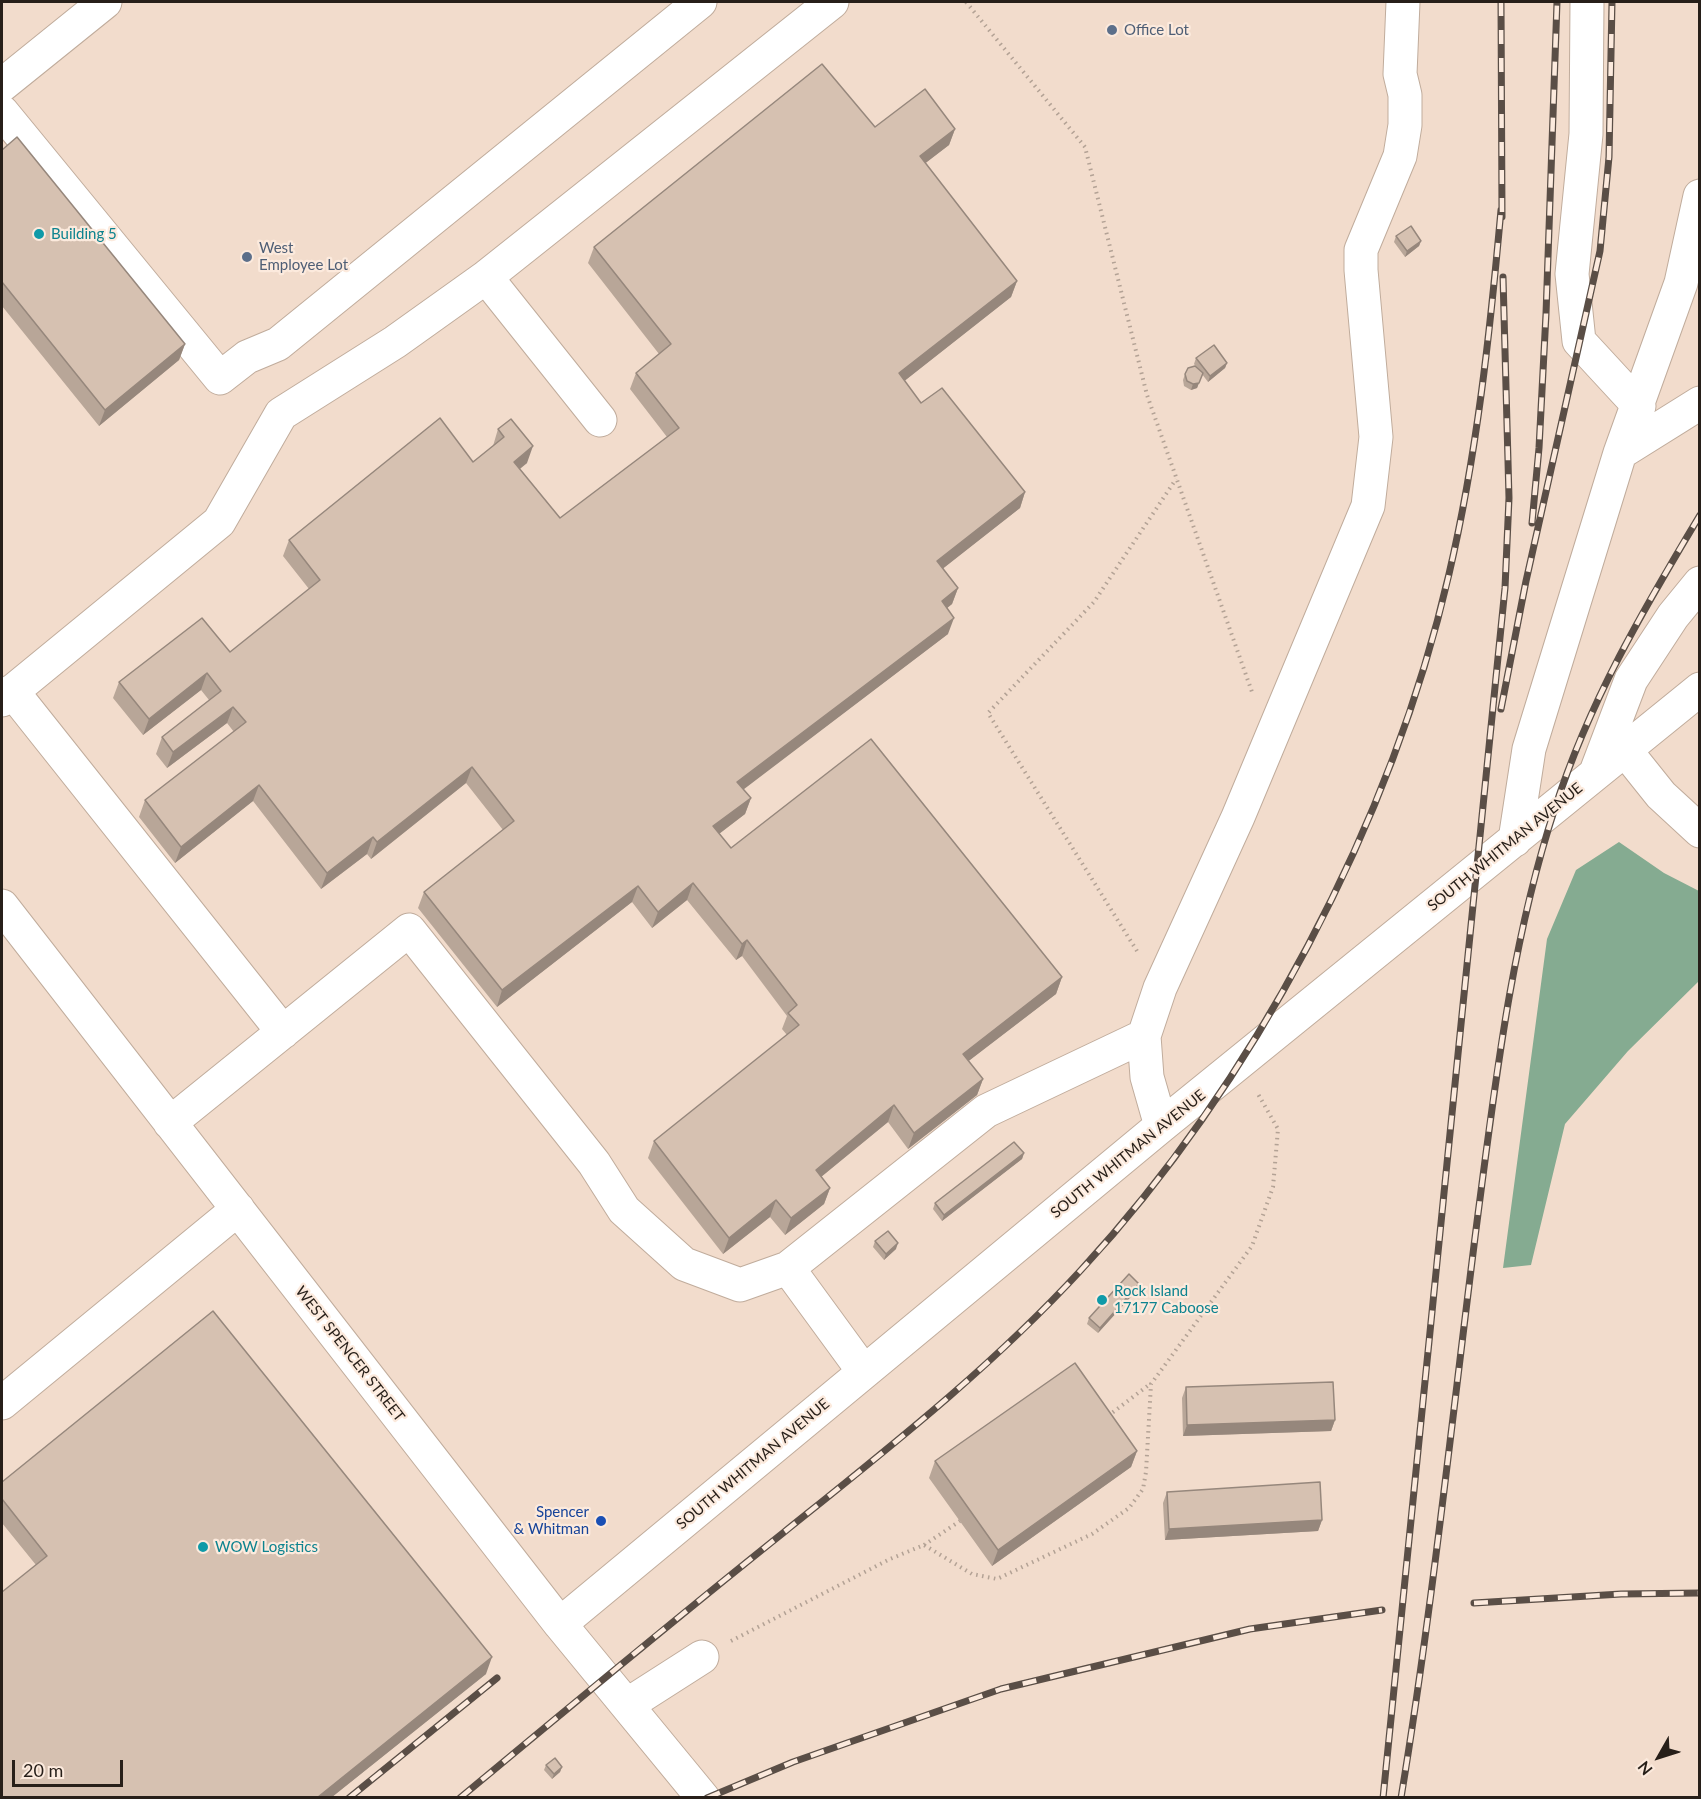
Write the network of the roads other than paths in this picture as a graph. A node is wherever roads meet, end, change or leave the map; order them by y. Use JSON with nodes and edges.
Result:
{"nodes":[{"id":1,"x":105,"y":2,"type":"edge"},
{"id":2,"x":700,"y":2,"type":"edge"},
{"id":3,"x":832,"y":2,"type":"edge"},
{"id":4,"x":1403,"y":2,"type":"edge"},
{"id":5,"x":1587,"y":2,"type":"edge"},
{"id":6,"x":2,"y":85,"type":"edge"},
{"id":7,"x":2,"y":112,"type":"edge"},
{"id":8,"x":1700,"y":195,"type":"edge"},
{"id":9,"x":486,"y":277,"type":"junction"},
{"id":10,"x":1700,"y":403,"type":"edge"},
{"id":11,"x":1639,"y":406,"type":"junction"},
{"id":12,"x":600,"y":420,"type":"dead end"},
{"id":13,"x":1620,"y":453,"type":"junction"},
{"id":14,"x":1700,"y":584,"type":"edge"},
{"id":15,"x":1699,"y":690,"type":"edge"},
{"id":16,"x":7,"y":696,"type":"edge"},
{"id":17,"x":1625,"y":750,"type":"junction"},
{"id":18,"x":1595,"y":775,"type":"junction"},
{"id":19,"x":1700,"y":831,"type":"edge"},
{"id":20,"x":1515,"y":840,"type":"junction"},
{"id":21,"x":2,"y":906,"type":"edge"},
{"id":22,"x":283,"y":1032,"type":"junction"},
{"id":23,"x":1144,"y":1036,"type":"junction"},
{"id":24,"x":170,"y":1123,"type":"junction"},
{"id":25,"x":1161,"y":1126,"type":"junction"},
{"id":26,"x":238,"y":1209,"type":"junction"},
{"id":27,"x":788,"y":1268,"type":"junction"},
{"id":28,"x":864,"y":1372,"type":"junction"},
{"id":29,"x":2,"y":1403,"type":"edge"},
{"id":30,"x":560,"y":1624,"type":"junction"},
{"id":31,"x":702,"y":1657,"type":"road end"},
{"id":32,"x":627,"y":1705,"type":"junction"},
{"id":33,"x":703,"y":1797,"type":"edge"}],
"edges":[{"from":1,"to":6,"type":"street"},
{"from":2,"to":7,"type":"street"},
{"from":3,"to":9,"type":"street"},
{"from":4,"to":23,"type":"street"},
{"from":5,"to":11,"type":"street"},
{"from":8,"to":11,"type":"street"},
{"from":9,"to":12,"type":"street"},
{"from":9,"to":16,"type":"street"},
{"from":10,"to":13,"type":"street"},
{"from":11,"to":13,"type":"street"},
{"from":13,"to":20,"type":"street"},
{"from":14,"to":18,"type":"street"},
{"from":15,"to":17,"type":"street","name":"SOUTH WHITMAN AVENUE"},
{"from":16,"to":22,"type":"street"},
{"from":17,"to":18,"type":"street","name":"SOUTH WHITMAN AVENUE"},
{"from":17,"to":19,"type":"street"},
{"from":18,"to":20,"type":"street","name":"SOUTH WHITMAN AVENUE"},
{"from":20,"to":25,"type":"street","name":"SOUTH WHITMAN AVENUE"},
{"from":21,"to":24,"type":"street","name":"WEST SPENCER STREET"},
{"from":22,"to":24,"type":"street"},
{"from":22,"to":27,"type":"street"},
{"from":23,"to":25,"type":"street"},
{"from":23,"to":27,"type":"street"},
{"from":24,"to":26,"type":"street","name":"WEST SPENCER STREET"},
{"from":25,"to":28,"type":"street","name":"SOUTH WHITMAN AVENUE"},
{"from":26,"to":29,"type":"street"},
{"from":26,"to":30,"type":"street","name":"WEST SPENCER STREET"},
{"from":27,"to":28,"type":"street"},
{"from":28,"to":30,"type":"street","name":"SOUTH WHITMAN AVENUE"},
{"from":30,"to":32,"type":"street","name":"WEST SPENCER STREET"},
{"from":31,"to":32,"type":"street"},
{"from":32,"to":33,"type":"street","name":"WEST SPENCER STREET"}]}
